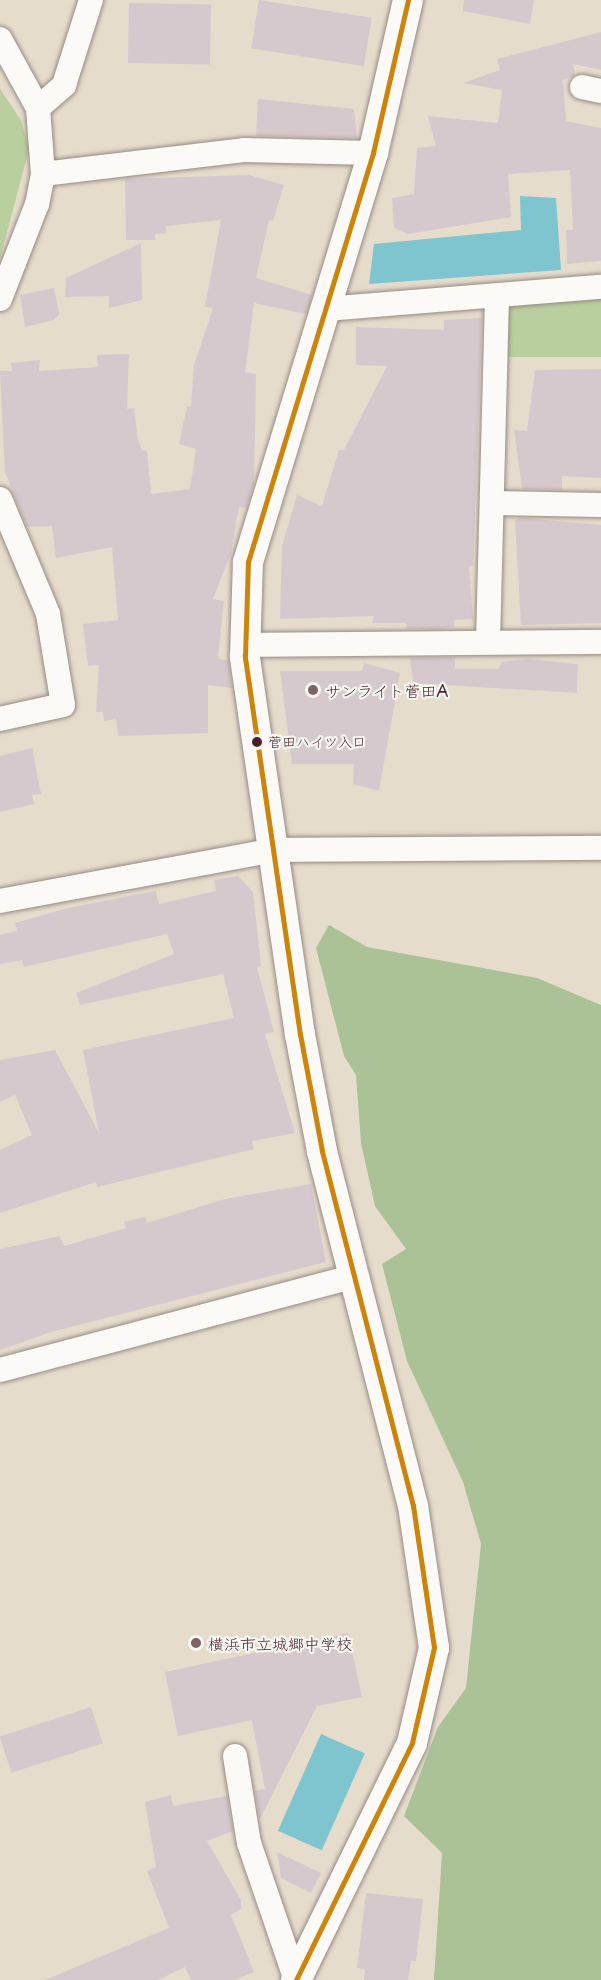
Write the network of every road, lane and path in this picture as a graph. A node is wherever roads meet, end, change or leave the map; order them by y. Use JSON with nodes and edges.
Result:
{"nodes":[{"id":1,"x":91,"y":0,"type":"edge"},
{"id":2,"x":408,"y":0,"type":"edge"},
{"id":3,"x":0,"y":39,"type":"edge"},
{"id":4,"x":38,"y":108,"type":"junction"},
{"id":5,"x":373,"y":153,"type":"junction"},
{"id":6,"x":43,"y":174,"type":"junction"},
{"id":7,"x":601,"y":287,"type":"edge"},
{"id":8,"x":497,"y":295,"type":"junction"},
{"id":9,"x":0,"y":299,"type":"edge"},
{"id":10,"x":325,"y":309,"type":"junction"},
{"id":11,"x":0,"y":499,"type":"edge"},
{"id":12,"x":493,"y":503,"type":"junction"},
{"id":13,"x":601,"y":505,"type":"edge"},
{"id":14,"x":488,"y":641,"type":"junction"},
{"id":15,"x":601,"y":642,"type":"edge"},
{"id":16,"x":246,"y":645,"type":"junction"},
{"id":17,"x":0,"y":719,"type":"edge"},
{"id":18,"x":601,"y":848,"type":"edge"},
{"id":19,"x":275,"y":850,"type":"junction"},
{"id":20,"x":0,"y":901,"type":"edge"},
{"id":21,"x":353,"y":1277,"type":"junction"},
{"id":22,"x":0,"y":1370,"type":"edge"},
{"id":23,"x":235,"y":1756,"type":"dead end"},
{"id":24,"x":296,"y":1980,"type":"edge"}],
"edges":[{"from":1,"to":4,"type":"street"},
{"from":2,"to":5,"type":"street"},
{"from":3,"to":4,"type":"street"},
{"from":4,"to":6,"type":"street"},
{"from":5,"to":6,"type":"street"},
{"from":5,"to":10,"type":"street"},
{"from":6,"to":9,"type":"street"},
{"from":7,"to":8,"type":"street"},
{"from":8,"to":10,"type":"street"},
{"from":8,"to":12,"type":"street"},
{"from":10,"to":16,"type":"street"},
{"from":11,"to":17,"type":"street"},
{"from":12,"to":13,"type":"street"},
{"from":12,"to":14,"type":"street"},
{"from":14,"to":15,"type":"street"},
{"from":14,"to":16,"type":"street"},
{"from":16,"to":19,"type":"street"},
{"from":18,"to":19,"type":"street"},
{"from":19,"to":20,"type":"street"},
{"from":19,"to":21,"type":"street"},
{"from":21,"to":22,"type":"street"},
{"from":21,"to":24,"type":"street"},
{"from":23,"to":24,"type":"street"}]}
